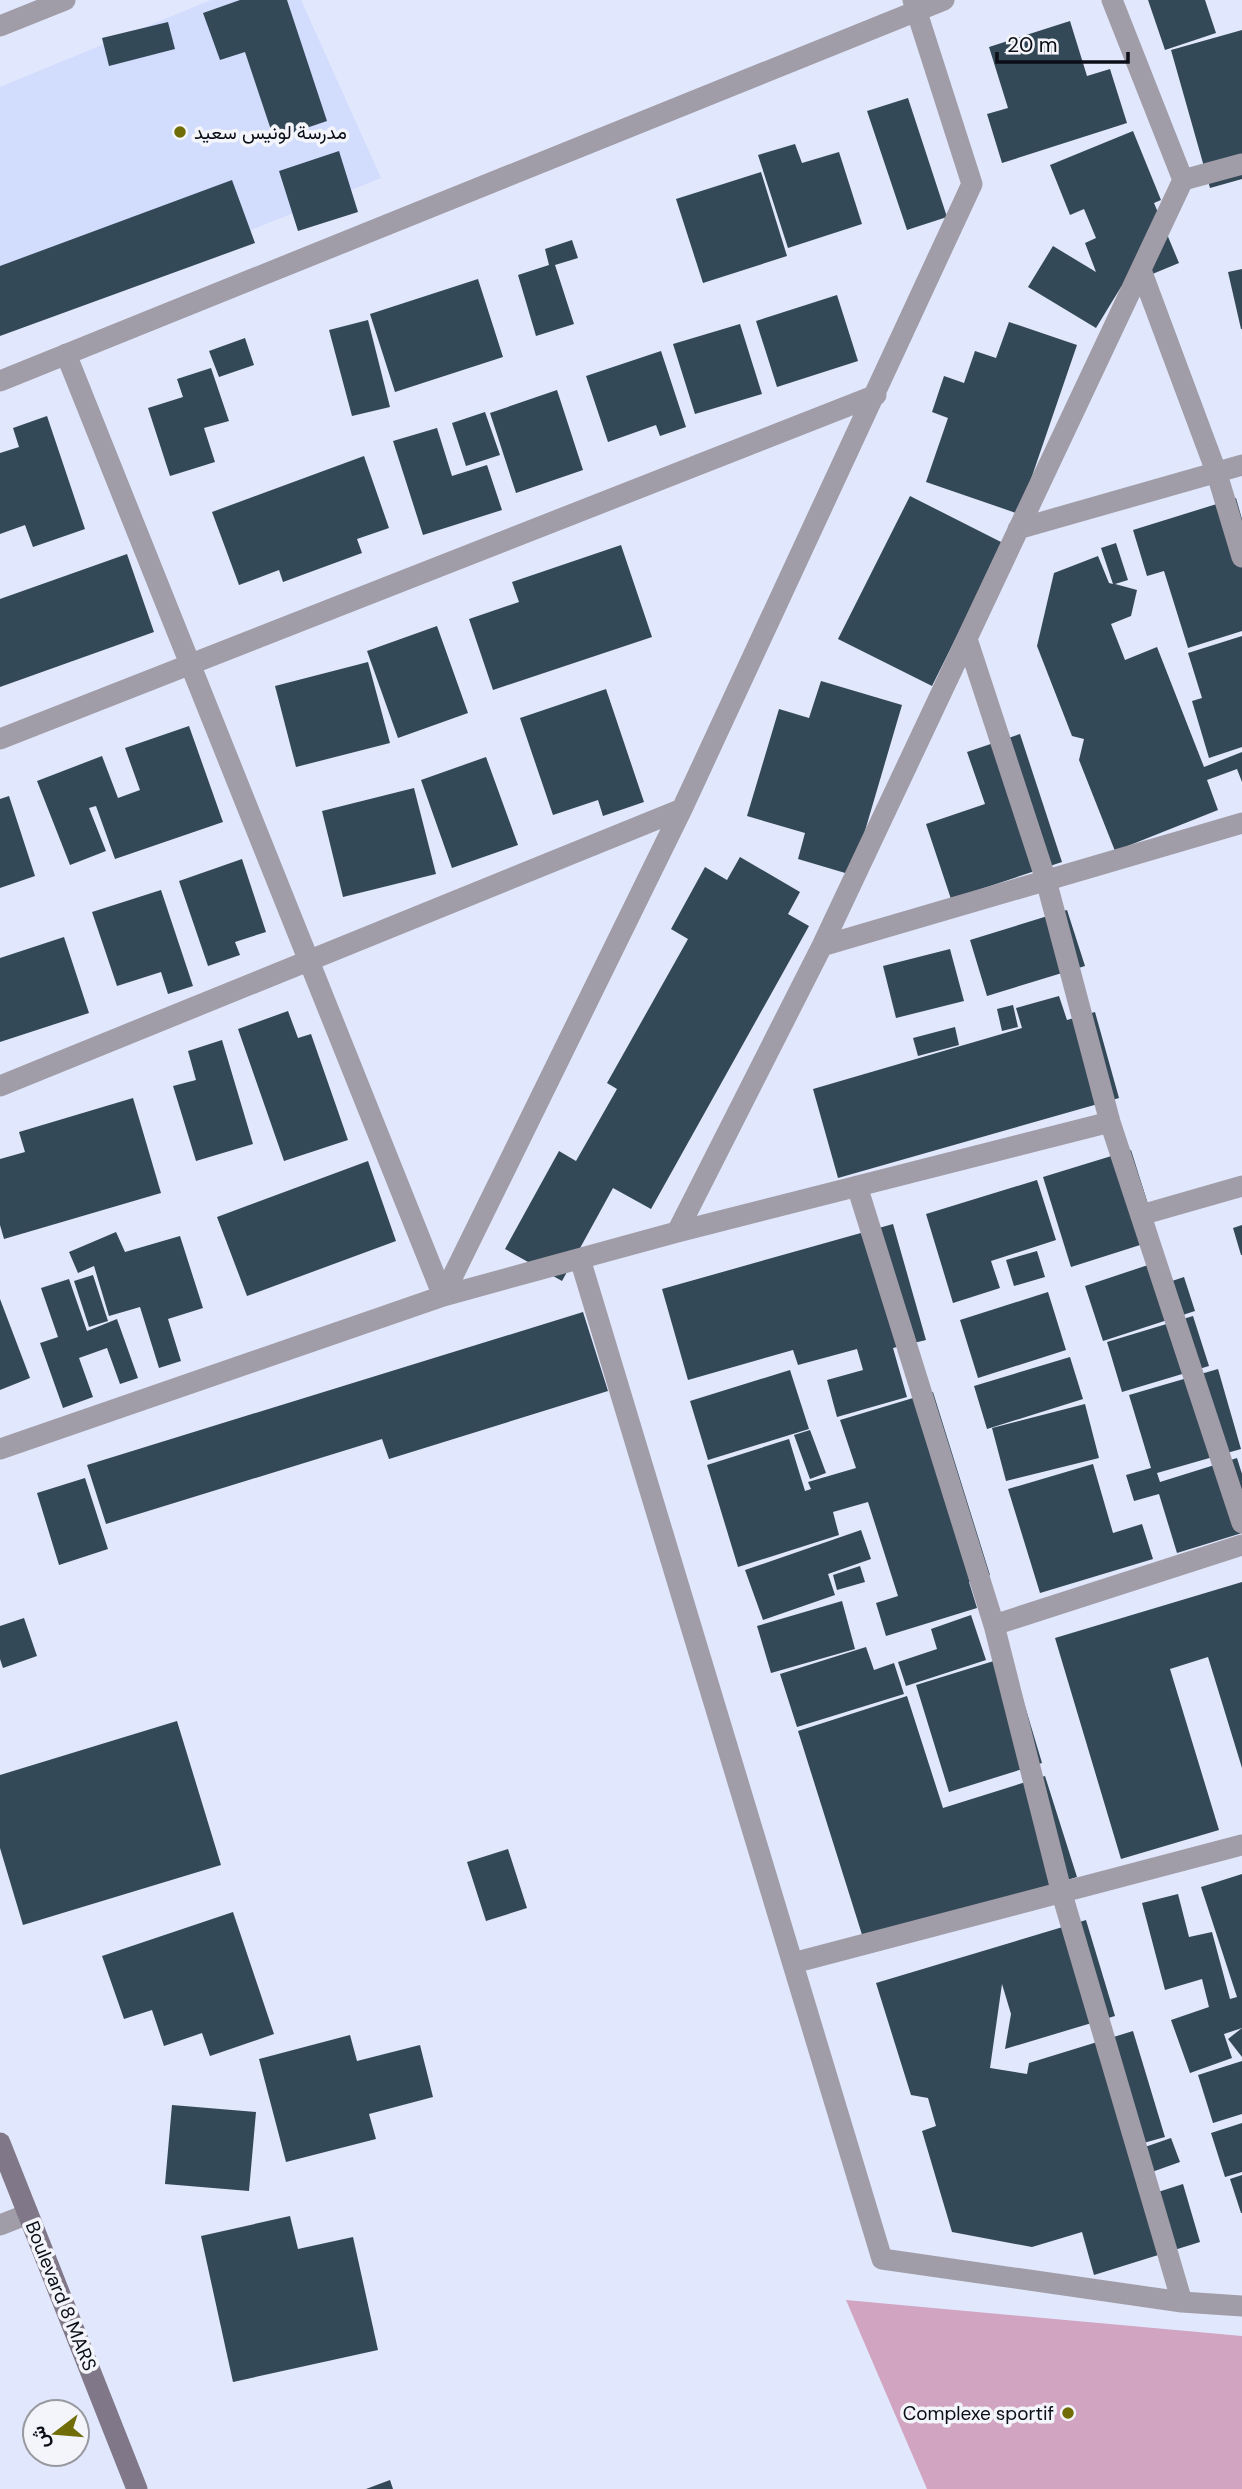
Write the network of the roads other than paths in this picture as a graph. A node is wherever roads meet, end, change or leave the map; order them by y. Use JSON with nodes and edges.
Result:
{"nodes":[{"id":1,"x":65,"y":0,"type":"edge"},
{"id":2,"x":944,"y":0,"type":"edge"},
{"id":3,"x":1112,"y":0,"type":"edge"},
{"id":4,"x":915,"y":6,"type":"edge"},
{"id":5,"x":0,"y":26,"type":"edge"},
{"id":6,"x":1242,"y":164,"type":"edge"},
{"id":7,"x":1183,"y":180,"type":"junction"},
{"id":8,"x":1141,"y":270,"type":"junction"},
{"id":9,"x":66,"y":355,"type":"junction"},
{"id":10,"x":0,"y":381,"type":"edge"},
{"id":11,"x":876,"y":395,"type":"junction"},
{"id":12,"x":1242,"y":465,"type":"edge"},
{"id":13,"x":1217,"y":474,"type":"junction"},
{"id":14,"x":1018,"y":529,"type":"junction"},
{"id":15,"x":1242,"y":557,"type":"edge"},
{"id":16,"x":967,"y":639,"type":"junction"},
{"id":17,"x":189,"y":664,"type":"junction"},
{"id":18,"x":0,"y":739,"type":"edge"},
{"id":19,"x":682,"y":809,"type":"junction"},
{"id":20,"x":1242,"y":823,"type":"edge"},
{"id":21,"x":1046,"y":880,"type":"junction"},
{"id":22,"x":822,"y":946,"type":"junction"},
{"id":23,"x":310,"y":963,"type":"junction"},
{"id":24,"x":0,"y":1086,"type":"edge"},
{"id":25,"x":1110,"y":1122,"type":"junction"},
{"id":26,"x":857,"y":1186,"type":"junction"},
{"id":27,"x":1242,"y":1186,"type":"edge"},
{"id":28,"x":1141,"y":1215,"type":"junction"},
{"id":29,"x":677,"y":1232,"type":"junction"},
{"id":30,"x":580,"y":1259,"type":"junction"},
{"id":31,"x":443,"y":1296,"type":"junction"},
{"id":32,"x":0,"y":1449,"type":"edge"},
{"id":33,"x":1242,"y":1523,"type":"edge"},
{"id":34,"x":1242,"y":1545,"type":"edge"},
{"id":35,"x":994,"y":1625,"type":"junction"},
{"id":36,"x":1242,"y":1844,"type":"edge"},
{"id":37,"x":1062,"y":1894,"type":"junction"},
{"id":38,"x":793,"y":1964,"type":"junction"},
{"id":39,"x":0,"y":2143,"type":"edge"},
{"id":40,"x":28,"y":2214,"type":"junction"},
{"id":41,"x":0,"y":2225,"type":"edge"},
{"id":42,"x":1182,"y":2302,"type":"junction"},
{"id":43,"x":1242,"y":2306,"type":"edge"},
{"id":44,"x":138,"y":2489,"type":"edge"}],
"edges":[{"from":1,"to":5,"type":"street"},
{"from":2,"to":4,"type":"street"},
{"from":3,"to":7,"type":"street"},
{"from":4,"to":9,"type":"street"},
{"from":4,"to":11,"type":"street"},
{"from":6,"to":7,"type":"street"},
{"from":7,"to":8,"type":"street"},
{"from":8,"to":13,"type":"street"},
{"from":8,"to":14,"type":"street"},
{"from":9,"to":10,"type":"street"},
{"from":9,"to":17,"type":"street"},
{"from":11,"to":17,"type":"street"},
{"from":11,"to":19,"type":"street"},
{"from":12,"to":13,"type":"street"},
{"from":13,"to":14,"type":"street"},
{"from":13,"to":15,"type":"street"},
{"from":14,"to":16,"type":"street"},
{"from":16,"to":21,"type":"street"},
{"from":16,"to":22,"type":"street"},
{"from":17,"to":18,"type":"street"},
{"from":17,"to":23,"type":"street"},
{"from":19,"to":23,"type":"street"},
{"from":19,"to":31,"type":"street"},
{"from":20,"to":21,"type":"street"},
{"from":21,"to":22,"type":"street"},
{"from":21,"to":25,"type":"street"},
{"from":22,"to":29,"type":"street"},
{"from":23,"to":24,"type":"street"},
{"from":23,"to":31,"type":"street"},
{"from":25,"to":26,"type":"street"},
{"from":25,"to":28,"type":"street"},
{"from":26,"to":29,"type":"street"},
{"from":26,"to":35,"type":"street"},
{"from":27,"to":28,"type":"street"},
{"from":28,"to":33,"type":"street"},
{"from":29,"to":30,"type":"street"},
{"from":30,"to":31,"type":"street"},
{"from":30,"to":38,"type":"street"},
{"from":31,"to":32,"type":"street"},
{"from":34,"to":35,"type":"street"},
{"from":35,"to":37,"type":"street"},
{"from":36,"to":37,"type":"street"},
{"from":37,"to":38,"type":"street"},
{"from":37,"to":42,"type":"street"},
{"from":38,"to":42,"type":"street"},
{"from":39,"to":40,"type":"main road","name":"Boulevard 8 MARS"},
{"from":40,"to":41,"type":"street"},
{"from":40,"to":44,"type":"main road","name":"Boulevard 8 MARS"},
{"from":42,"to":43,"type":"street"}]}
